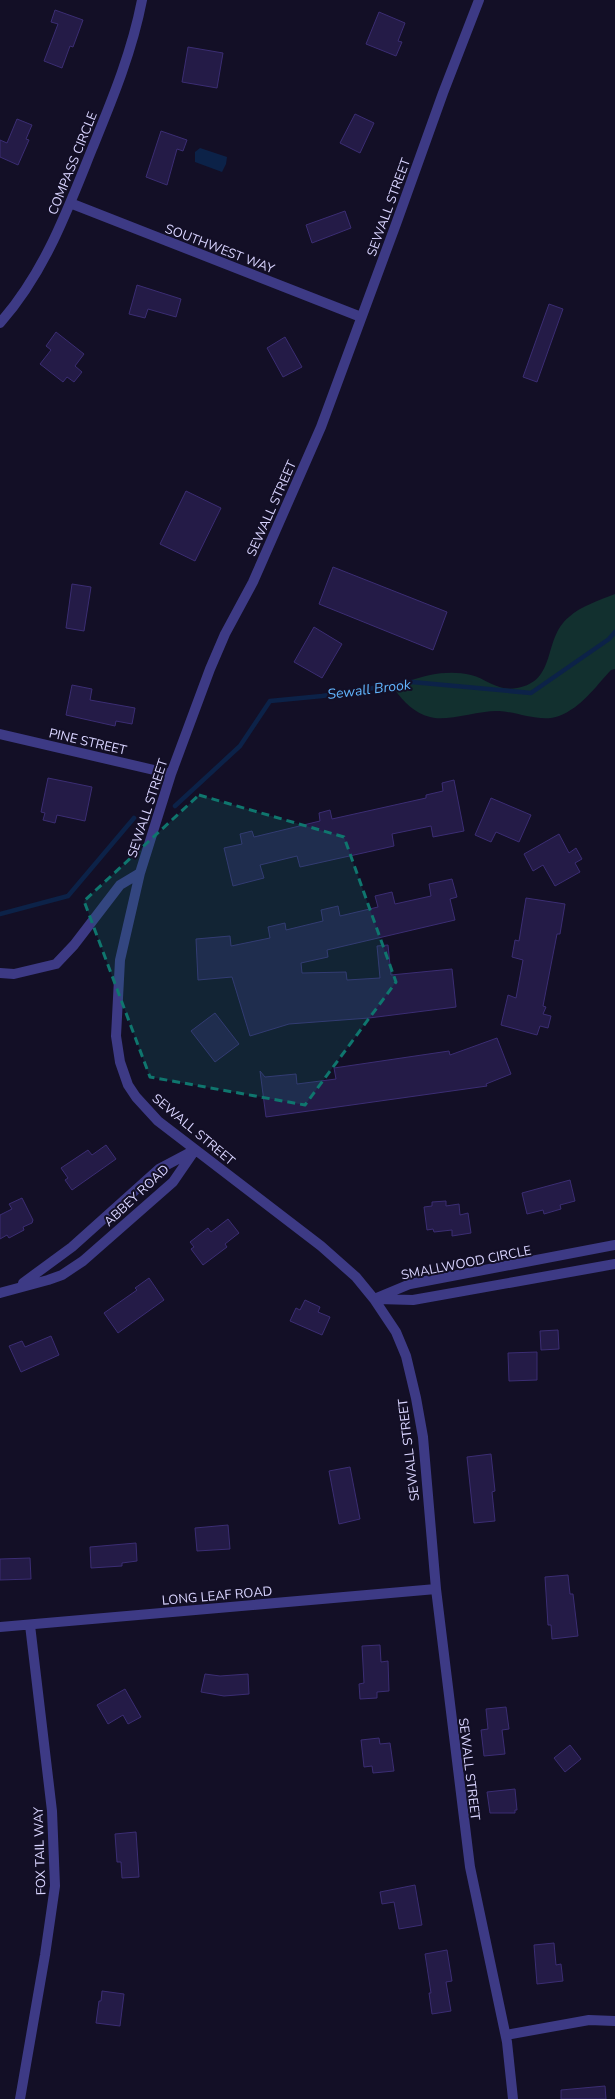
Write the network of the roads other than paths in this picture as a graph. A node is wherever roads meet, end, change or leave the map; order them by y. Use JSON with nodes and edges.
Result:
{"nodes":[{"id":1,"x":142,"y":0,"type":"edge"},
{"id":2,"x":479,"y":0,"type":"edge"},
{"id":3,"x":70,"y":203,"type":"junction"},
{"id":4,"x":361,"y":317,"type":"junction"},
{"id":5,"x":0,"y":322,"type":"edge"},
{"id":6,"x":0,"y":734,"type":"edge"},
{"id":7,"x":171,"y":774,"type":"junction"},
{"id":8,"x":140,"y":873,"type":"junction"},
{"id":9,"x":0,"y":973,"type":"edge"},
{"id":10,"x":195,"y":1150,"type":"junction"},
{"id":11,"x":615,"y":1246,"type":"edge"},
{"id":12,"x":615,"y":1264,"type":"edge"},
{"id":13,"x":15,"y":1288,"type":"junction"},
{"id":14,"x":0,"y":1293,"type":"edge"},
{"id":15,"x":374,"y":1299,"type":"junction"},
{"id":16,"x":436,"y":1589,"type":"junction"},
{"id":17,"x":30,"y":1625,"type":"junction"},
{"id":18,"x":0,"y":1627,"type":"edge"},
{"id":19,"x":615,"y":2021,"type":"edge"},
{"id":20,"x":506,"y":2035,"type":"junction"},
{"id":21,"x":20,"y":2099,"type":"edge"},
{"id":22,"x":512,"y":2099,"type":"edge"}],
"edges":[{"from":1,"to":3,"type":"street","name":"COMPASS CIRCLE"},
{"from":2,"to":4,"type":"street","name":"SEWALL STREET"},
{"from":3,"to":4,"type":"street","name":"SOUTHWEST WAY"},
{"from":3,"to":5,"type":"street","name":"COMPASS CIRCLE"},
{"from":4,"to":7,"type":"street","name":"SEWALL STREET"},
{"from":6,"to":7,"type":"street","name":"PINE STREET"},
{"from":7,"to":8,"type":"street","name":"SEWALL STREET"},
{"from":8,"to":9,"type":"street"},
{"from":8,"to":10,"type":"street","name":"SEWALL STREET"},
{"from":10,"to":13,"type":"street","name":"ABBEY ROAD"},
{"from":10,"to":13,"type":"street","name":"ABBEY ROAD"},
{"from":10,"to":15,"type":"street","name":"SEWALL STREET"},
{"from":11,"to":15,"type":"street","name":"SMALLWOOD CIRCLE"},
{"from":12,"to":15,"type":"street","name":"SMALLWOOD CIRCLE"},
{"from":13,"to":14,"type":"street","name":"ABBEY ROAD"},
{"from":15,"to":16,"type":"street","name":"SEWALL STREET"},
{"from":16,"to":17,"type":"street","name":"LONG LEAF ROAD"},
{"from":16,"to":20,"type":"street","name":"SEWALL STREET"},
{"from":17,"to":18,"type":"street","name":"LONG LEAF ROAD"},
{"from":17,"to":21,"type":"street","name":"FOX TAIL WAY"},
{"from":19,"to":20,"type":"street"},
{"from":20,"to":22,"type":"street","name":"SEWALL STREET"}]}
